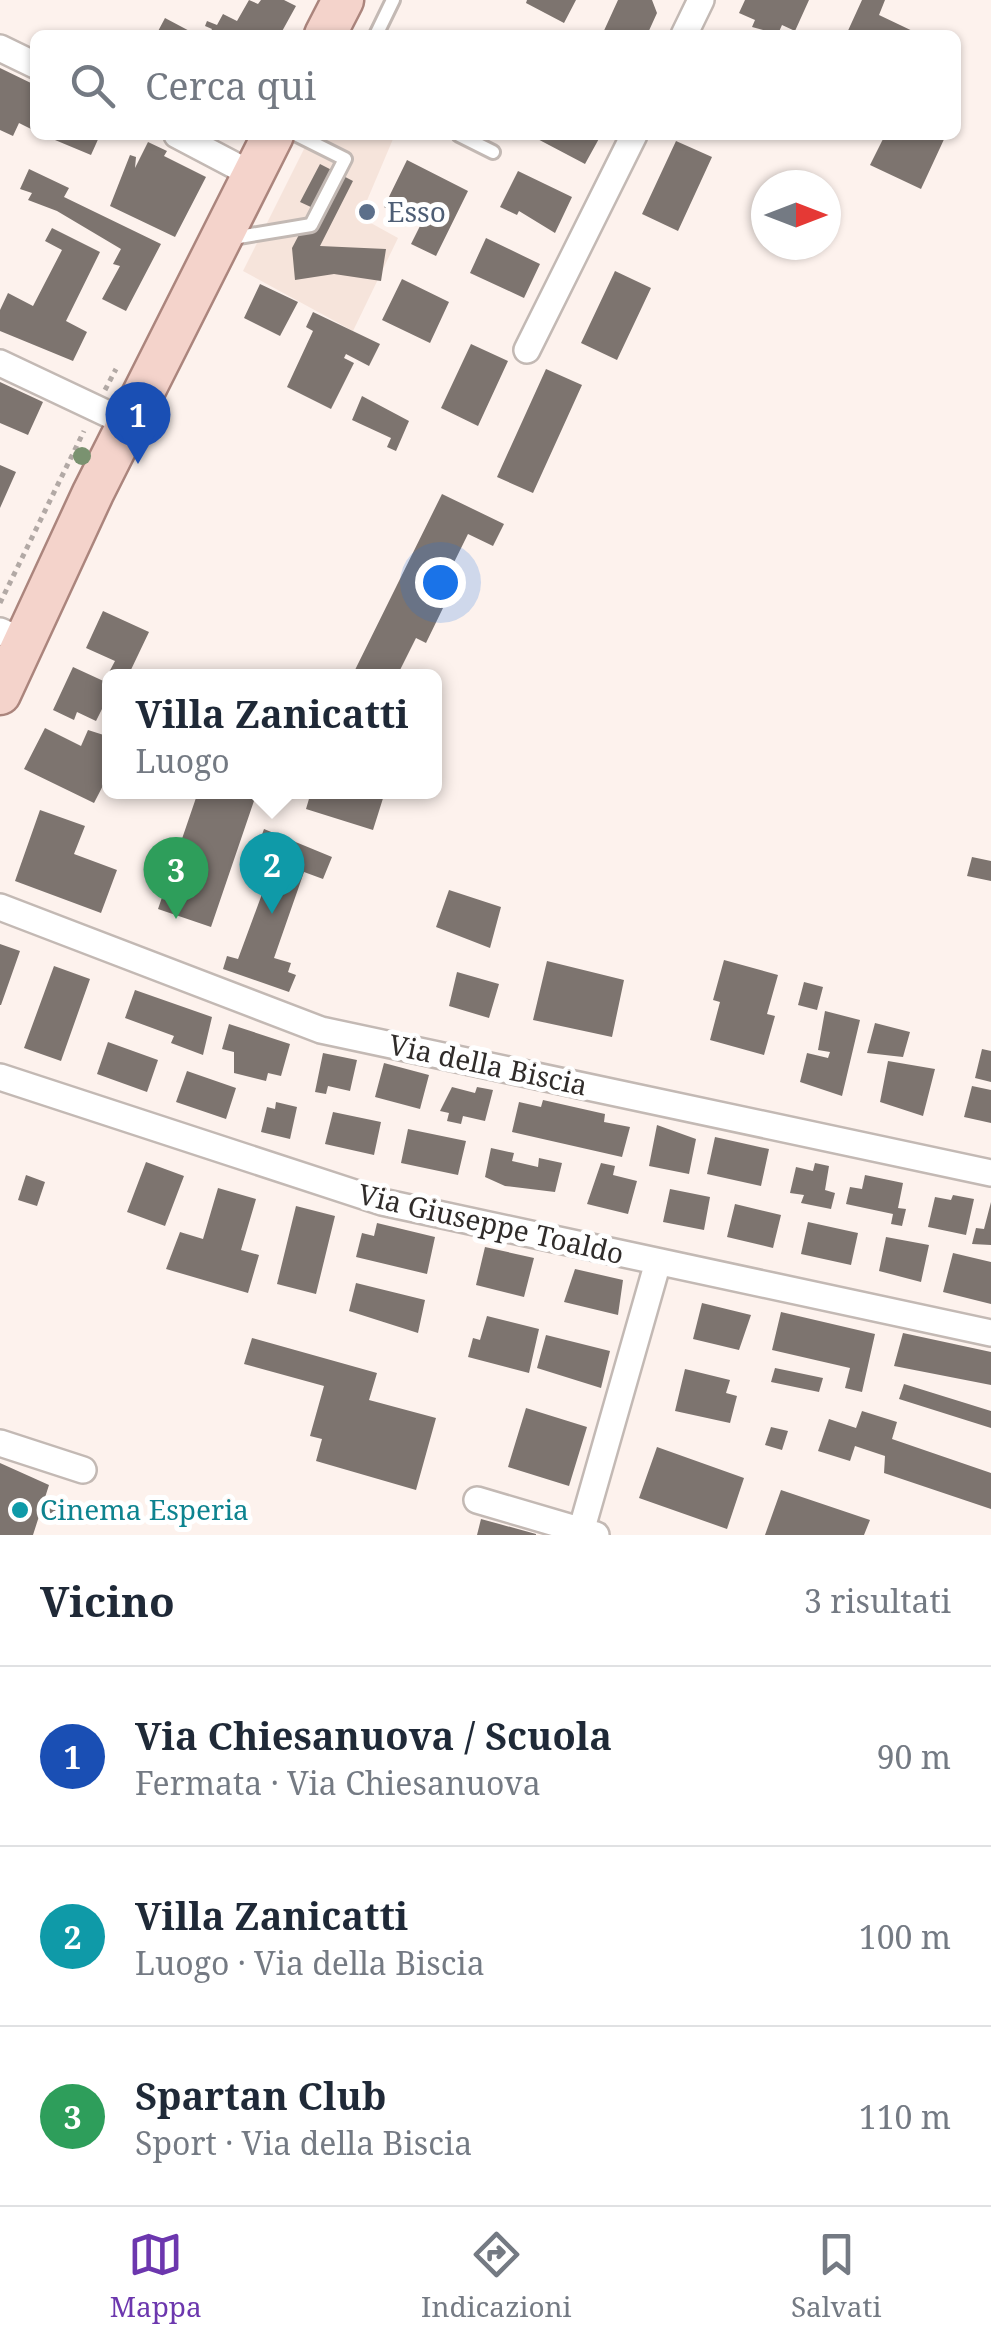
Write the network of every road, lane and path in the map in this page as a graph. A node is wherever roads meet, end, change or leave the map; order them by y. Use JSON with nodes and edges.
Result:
{"nodes":[{"id":1,"x":343,"y":0,"type":"edge"},
{"id":2,"x":394,"y":0,"type":"edge"},
{"id":3,"x":701,"y":0,"type":"edge"},
{"id":4,"x":328,"y":30,"type":"edge"},
{"id":5,"x":379,"y":30,"type":"edge"},
{"id":6,"x":686,"y":30,"type":"edge"},
{"id":7,"x":0,"y":48,"type":"edge"},
{"id":8,"x":30,"y":62,"type":"edge"},
{"id":9,"x":186,"y":140,"type":"edge"},
{"id":10,"x":271,"y":140,"type":"edge"},
{"id":11,"x":307,"y":140,"type":"edge"},
{"id":12,"x":469,"y":140,"type":"edge"},
{"id":13,"x":632,"y":140,"type":"edge"},
{"id":14,"x":493,"y":152,"type":"dead end"},
{"id":15,"x":253,"y":175,"type":"junction"},
{"id":16,"x":220,"y":240,"type":"junction"},
{"id":17,"x":527,"y":350,"type":"dead end"},
{"id":18,"x":0,"y":363,"type":"edge"},
{"id":19,"x":108,"y":423,"type":"junction"},
{"id":20,"x":0,"y":603,"type":"edge"},
{"id":21,"x":12,"y":636,"type":"edge"},
{"id":22,"x":0,"y":694,"type":"edge"},
{"id":23,"x":0,"y":906,"type":"edge"},
{"id":24,"x":0,"y":1077,"type":"edge"},
{"id":25,"x":991,"y":1173,"type":"edge"},
{"id":26,"x":658,"y":1262,"type":"junction"},
{"id":27,"x":991,"y":1333,"type":"edge"},
{"id":28,"x":0,"y":1443,"type":"edge"},
{"id":29,"x":83,"y":1470,"type":"dead end"},
{"id":30,"x":477,"y":1500,"type":"dead end"},
{"id":31,"x":586,"y":1534,"type":"edge"}],
"edges":[{"from":1,"to":4,"type":"main road"},
{"from":2,"to":5,"type":"lane"},
{"from":3,"to":6,"type":"street"},
{"from":7,"to":8,"type":"street"},
{"from":9,"to":15,"type":"street"},
{"from":10,"to":15,"type":"main road"},
{"from":11,"to":16,"type":"lane"},
{"from":12,"to":14,"type":"lane"},
{"from":13,"to":17,"type":"street"},
{"from":15,"to":16,"type":"main road"},
{"from":16,"to":19,"type":"main road"},
{"from":18,"to":19,"type":"street"},
{"from":19,"to":20,"type":"path"},
{"from":19,"to":21,"type":"main road"},
{"from":21,"to":22,"type":"main road"},
{"from":23,"to":25,"type":"street","name":"Via della Biscia"},
{"from":24,"to":26,"type":"street","name":"Via Giuseppe Toaldo"},
{"from":26,"to":27,"type":"street","name":"Via Giuseppe Toaldo"},
{"from":26,"to":31,"type":"street"},
{"from":28,"to":29,"type":"street"},
{"from":30,"to":31,"type":"street"}]}
